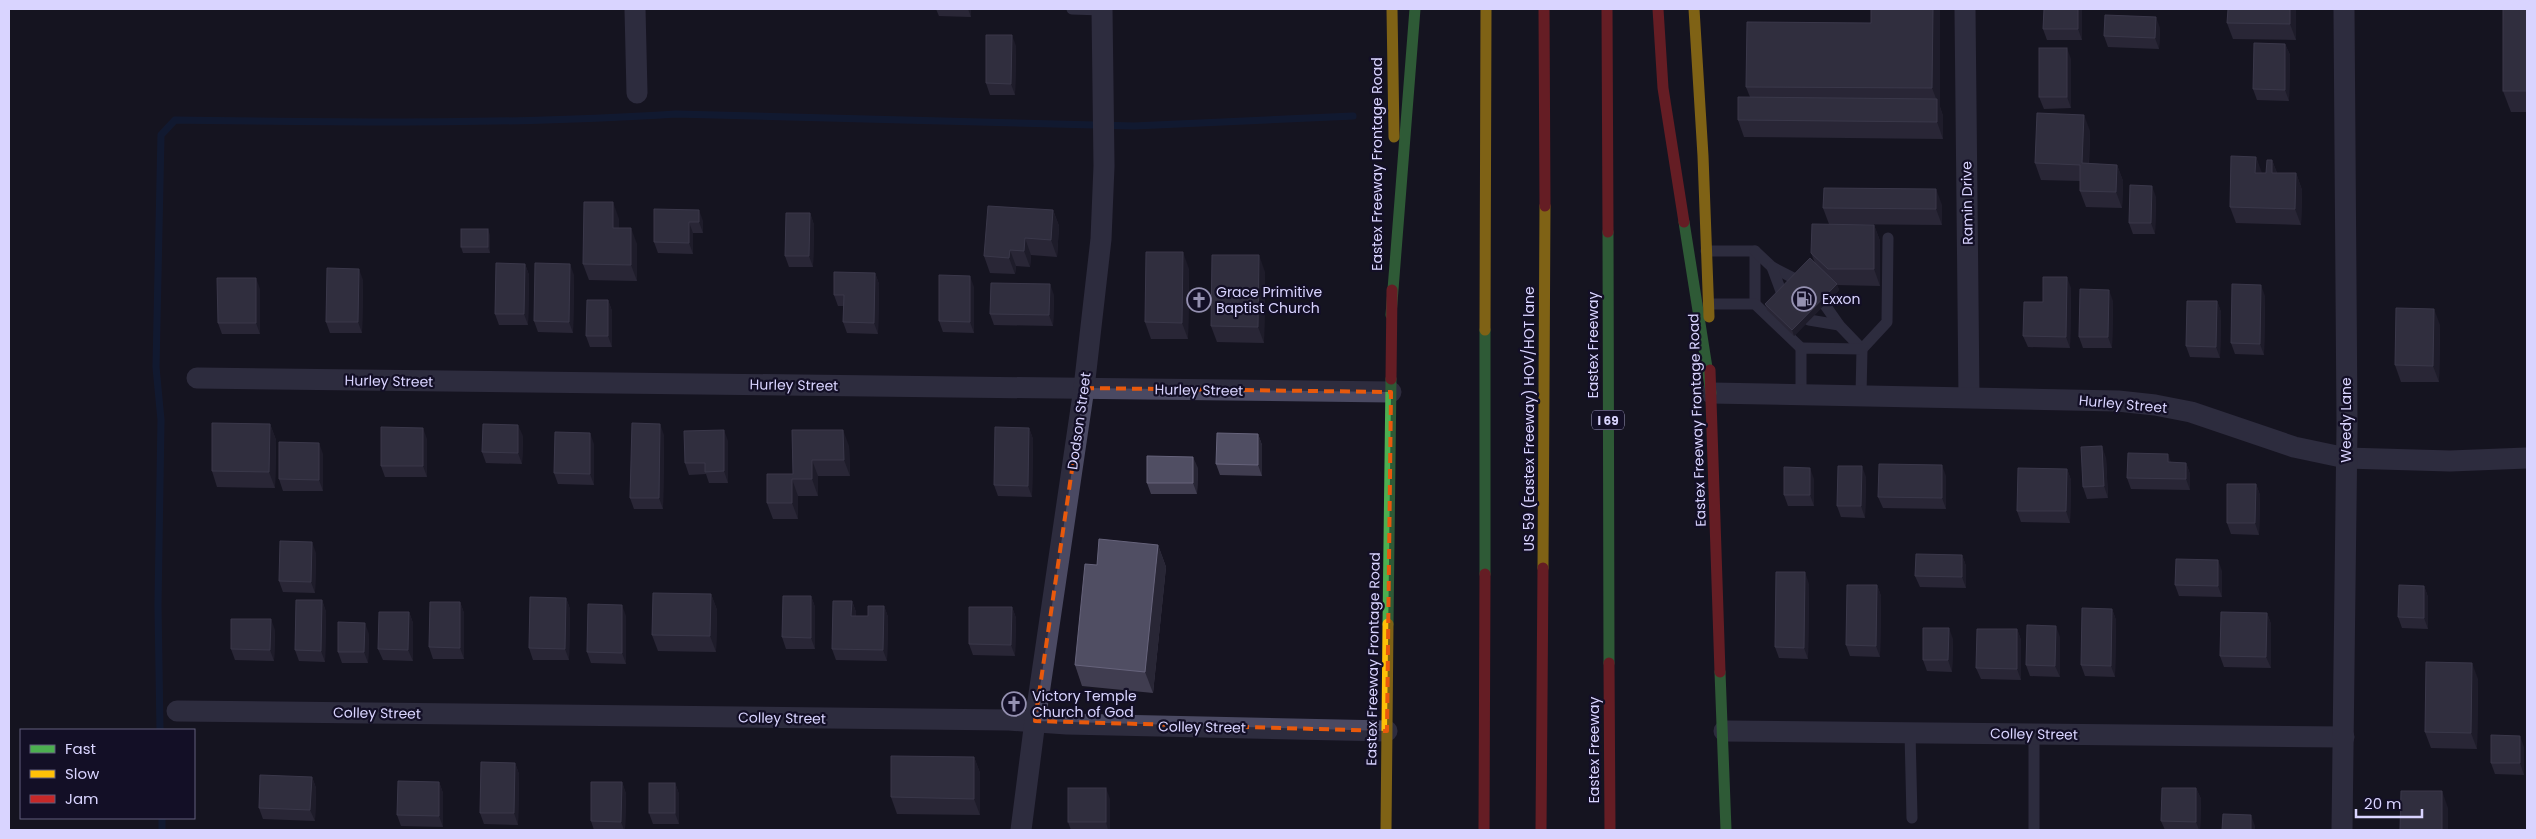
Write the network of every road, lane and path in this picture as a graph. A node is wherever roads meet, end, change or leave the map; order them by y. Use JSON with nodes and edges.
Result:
{"nodes":[{"id":1,"x":635,"y":9,"type":"edge"},
{"id":2,"x":1072,"y":9,"type":"edge"},
{"id":3,"x":1392,"y":9,"type":"edge"},
{"id":4,"x":1415,"y":9,"type":"edge"},
{"id":5,"x":1486,"y":9,"type":"edge"},
{"id":6,"x":1544,"y":9,"type":"edge"},
{"id":7,"x":1607,"y":9,"type":"edge"},
{"id":8,"x":1658,"y":9,"type":"edge"},
{"id":9,"x":1694,"y":9,"type":"edge"},
{"id":10,"x":1965,"y":9,"type":"edge"},
{"id":11,"x":2344,"y":9,"type":"edge"},
{"id":12,"x":1102,"y":10,"type":"edge"},
{"id":13,"x":637,"y":93,"type":"dead end"},
{"id":14,"x":1888,"y":238,"type":"dead end"},
{"id":15,"x":1706,"y":251,"type":"junction"},
{"id":16,"x":1755,"y":251,"type":"junction"},
{"id":17,"x":1772,"y":267,"type":"junction"},
{"id":18,"x":1797,"y":280,"type":"edge"},
{"id":19,"x":1782,"y":294,"type":"edge"},
{"id":20,"x":1708,"y":304,"type":"junction"},
{"id":21,"x":1755,"y":304,"type":"junction"},
{"id":22,"x":1825,"y":304,"type":"edge"},
{"id":23,"x":1391,"y":315,"type":"junction"},
{"id":24,"x":1810,"y":320,"type":"edge"},
{"id":25,"x":1839,"y":325,"type":"junction"},
{"id":26,"x":1801,"y":348,"type":"junction"},
{"id":27,"x":1862,"y":349,"type":"junction"},
{"id":28,"x":197,"y":378,"type":"dead end"},
{"id":29,"x":1084,"y":388,"type":"junction"},
{"id":30,"x":1391,"y":392,"type":"junction"},
{"id":31,"x":1711,"y":394,"type":"junction"},
{"id":32,"x":1801,"y":395,"type":"junction"},
{"id":33,"x":1860,"y":395,"type":"junction"},
{"id":34,"x":1970,"y":397,"type":"junction"},
{"id":35,"x":2346,"y":458,"type":"junction"},
{"id":36,"x":2527,"y":458,"type":"edge"},
{"id":37,"x":1542,"y":653,"type":"junction"},
{"id":38,"x":177,"y":711,"type":"dead end"},
{"id":39,"x":1035,"y":722,"type":"junction"},
{"id":40,"x":1387,"y":730,"type":"junction"},
{"id":41,"x":1724,"y":731,"type":"junction"},
{"id":42,"x":1910,"y":732,"type":"junction"},
{"id":43,"x":2034,"y":734,"type":"junction"},
{"id":44,"x":2344,"y":737,"type":"junction"},
{"id":45,"x":1912,"y":818,"type":"dead end"},
{"id":46,"x":1021,"y":830,"type":"edge"},
{"id":47,"x":1386,"y":830,"type":"edge"},
{"id":48,"x":1484,"y":830,"type":"edge"},
{"id":49,"x":1541,"y":830,"type":"edge"},
{"id":50,"x":1548,"y":830,"type":"edge"},
{"id":51,"x":1610,"y":830,"type":"edge"},
{"id":52,"x":1726,"y":830,"type":"edge"},
{"id":53,"x":2034,"y":830,"type":"edge"},
{"id":54,"x":2342,"y":830,"type":"edge"}],
"edges":[{"from":1,"to":13,"type":"street"},
{"from":2,"to":12,"type":"lane"},
{"from":3,"to":23,"type":"main road","name":"Eastex Freeway Frontage Road"},
{"from":4,"to":23,"type":"main road"},
{"from":5,"to":48,"type":"main road"},
{"from":6,"to":37,"type":"main road","name":"US 59 (Eastex Freeway) HOV/HOT lane"},
{"from":7,"to":51,"type":"main road","name":"Eastex Freeway","number":"I 69"},
{"from":8,"to":31,"type":"main road"},
{"from":9,"to":15,"type":"main road","name":"Eastex Freeway Frontage Road"},
{"from":10,"to":34,"type":"street","name":"Ramin Drive"},
{"from":11,"to":35,"type":"street","name":"Weedy Lane"},
{"from":12,"to":29,"type":"street","name":"Dodson Street"},
{"from":14,"to":27,"type":"lane"},
{"from":15,"to":16,"type":"lane"},
{"from":15,"to":20,"type":"main road","name":"Eastex Freeway Frontage Road"},
{"from":16,"to":17,"type":"lane"},
{"from":16,"to":21,"type":"lane"},
{"from":17,"to":18,"type":"lane"},
{"from":17,"to":19,"type":"lane"},
{"from":20,"to":21,"type":"lane"},
{"from":20,"to":31,"type":"main road","name":"Eastex Freeway Frontage Road"},
{"from":21,"to":26,"type":"lane"},
{"from":22,"to":25,"type":"lane"},
{"from":23,"to":30,"type":"main road","name":"Eastex Freeway Frontage Road"},
{"from":24,"to":25,"type":"lane"},
{"from":25,"to":27,"type":"lane"},
{"from":26,"to":27,"type":"lane"},
{"from":26,"to":32,"type":"lane"},
{"from":27,"to":33,"type":"lane"},
{"from":28,"to":29,"type":"street","name":"Hurley Street"},
{"from":29,"to":30,"type":"street","name":"Hurley Street"},
{"from":29,"to":39,"type":"street","name":"Dodson Street"},
{"from":30,"to":40,"type":"main road","name":"Eastex Freeway Frontage Road"},
{"from":31,"to":32,"type":"street","name":"Hurley Street"},
{"from":31,"to":41,"type":"main road","name":"Eastex Freeway Frontage Road"},
{"from":32,"to":33,"type":"street","name":"Hurley Street"},
{"from":33,"to":34,"type":"street","name":"Hurley Street"},
{"from":34,"to":35,"type":"street","name":"Hurley Street"},
{"from":35,"to":36,"type":"street","name":"Hurley Street"},
{"from":35,"to":44,"type":"street","name":"Weedy Lane"},
{"from":37,"to":49,"type":"main road","name":"US 59 (Eastex Freeway) HOV/HOT lane"},
{"from":37,"to":50,"type":"main road"},
{"from":38,"to":39,"type":"street","name":"Colley Street"},
{"from":39,"to":40,"type":"street","name":"Colley Street"},
{"from":39,"to":46,"type":"street","name":"Dodson Street"},
{"from":40,"to":47,"type":"main road","name":"Eastex Freeway Frontage Road"},
{"from":41,"to":42,"type":"street","name":"Colley Street"},
{"from":41,"to":52,"type":"main road","name":"Eastex Freeway Frontage Road"},
{"from":42,"to":43,"type":"street","name":"Colley Street"},
{"from":42,"to":45,"type":"lane"},
{"from":43,"to":44,"type":"street","name":"Colley Street"},
{"from":43,"to":53,"type":"lane"},
{"from":44,"to":54,"type":"street","name":"Weedy Lane"}]}
